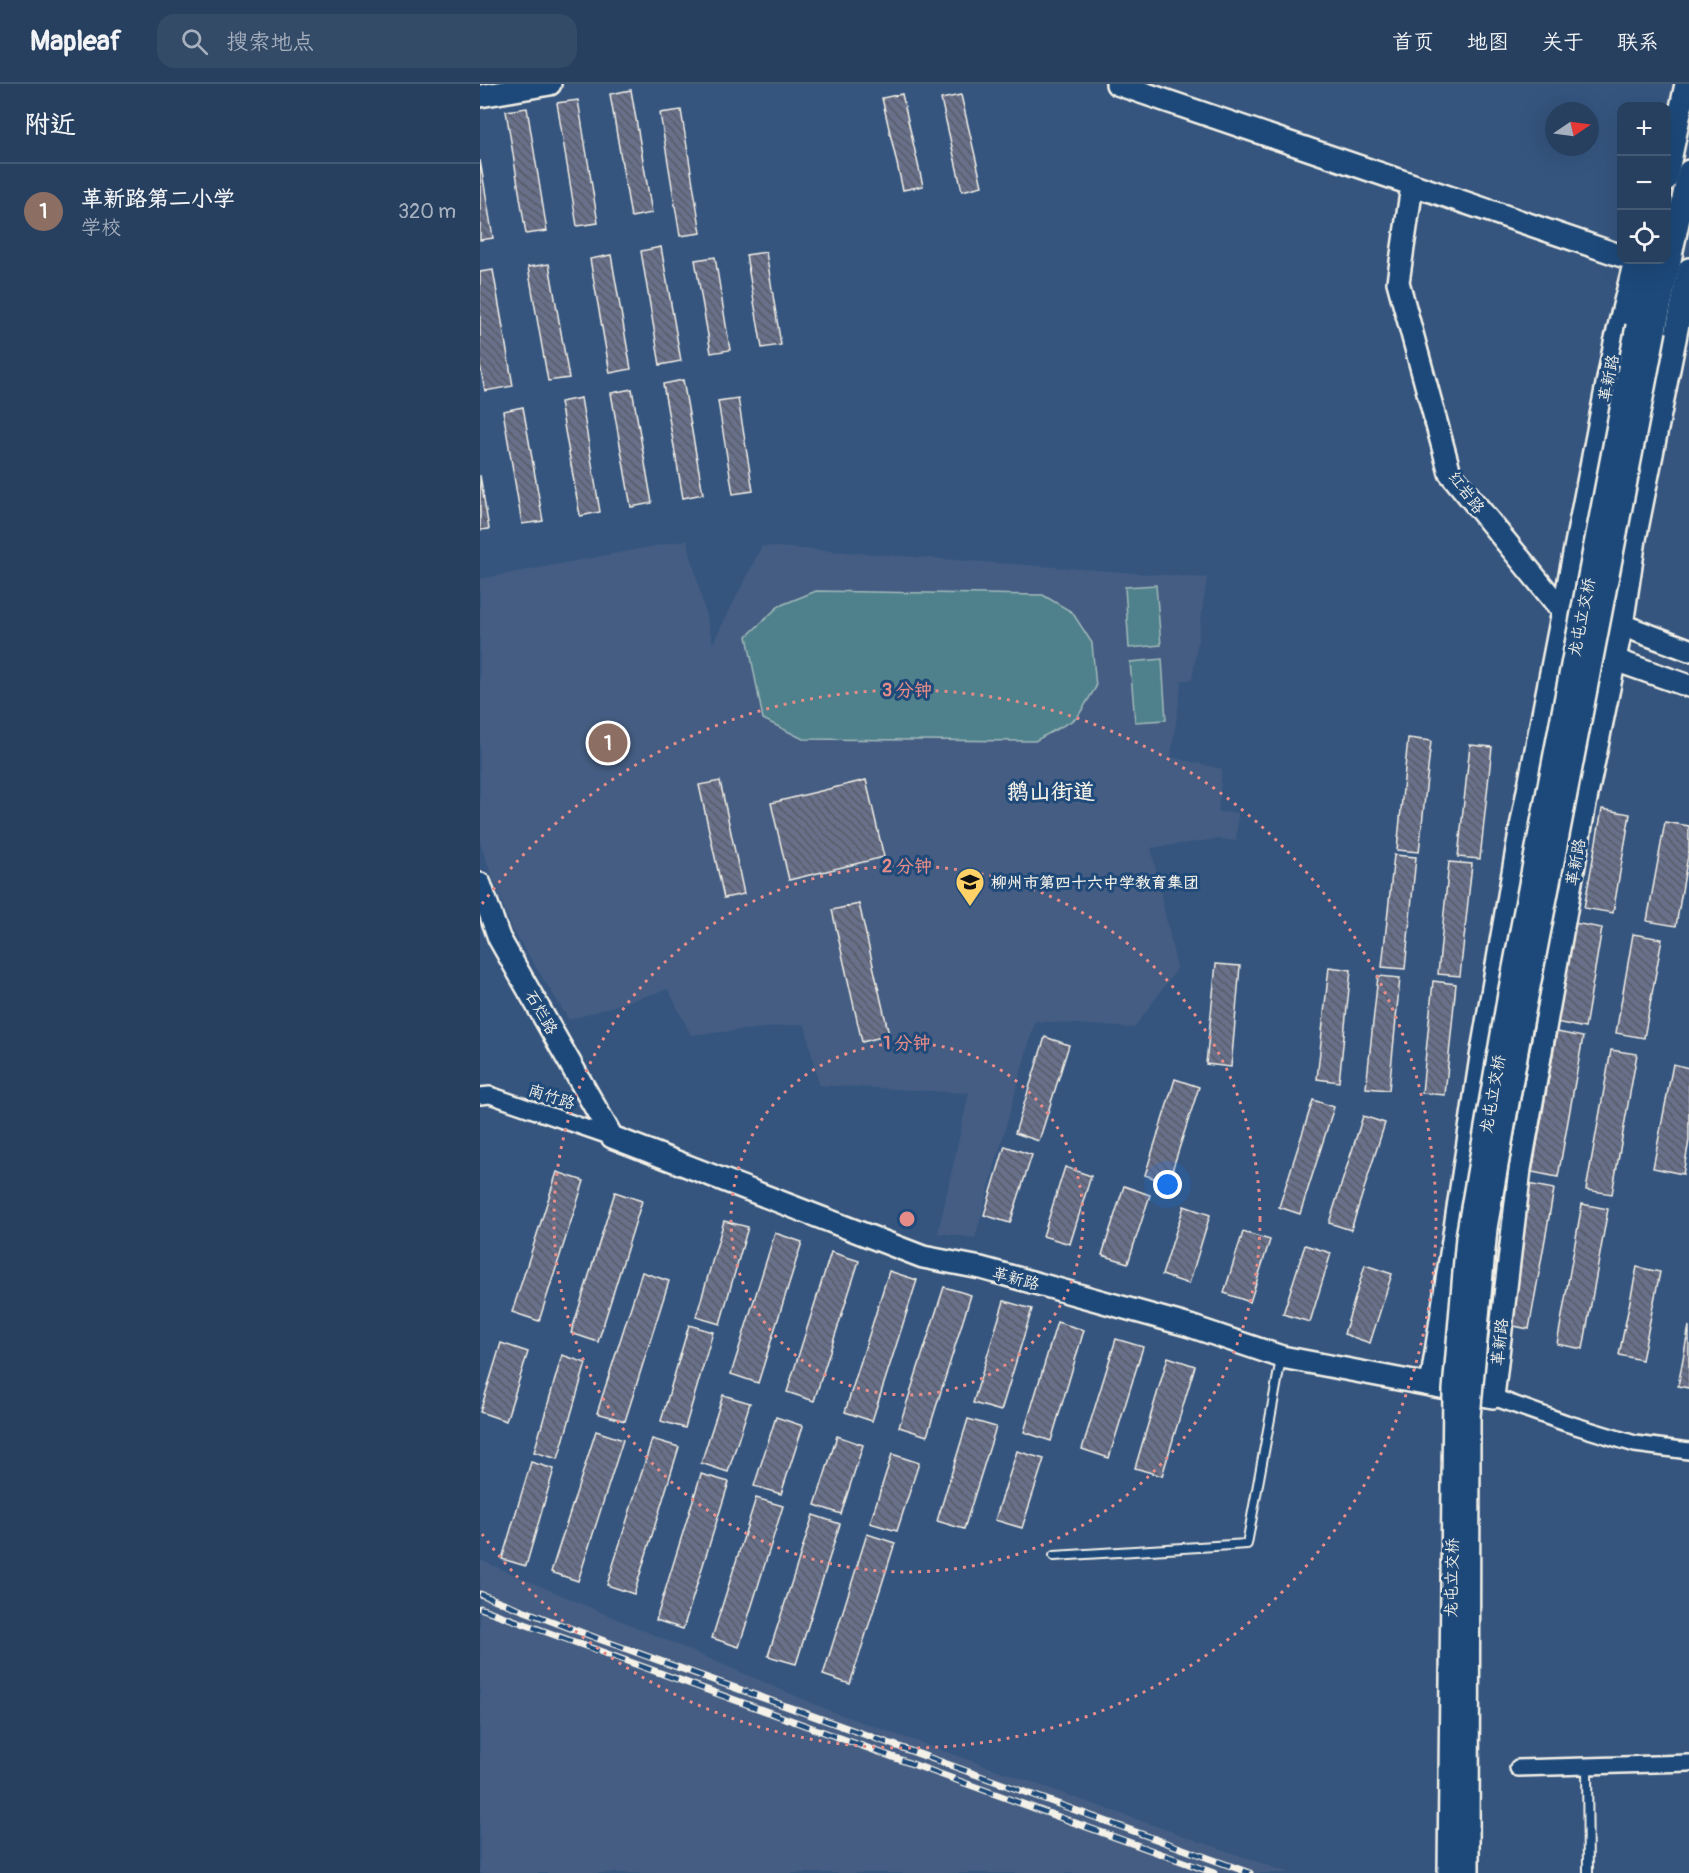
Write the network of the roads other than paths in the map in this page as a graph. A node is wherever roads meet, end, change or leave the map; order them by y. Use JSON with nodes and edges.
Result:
{"nodes":[{"id":1,"x":550,"y":84,"type":"edge"},
{"id":2,"x":1117,"y":84,"type":"edge"},
{"id":3,"x":1686,"y":84,"type":"edge"},
{"id":4,"x":480,"y":96,"type":"edge"},
{"id":5,"x":1671,"y":156,"type":"edge"},
{"id":6,"x":1689,"y":171,"type":"edge"},
{"id":7,"x":1412,"y":186,"type":"junction"},
{"id":8,"x":1617,"y":254,"type":"edge"},
{"id":9,"x":1640,"y":264,"type":"edge"},
{"id":10,"x":1641,"y":264,"type":"edge"},
{"id":11,"x":1689,"y":269,"type":"edge"},
{"id":12,"x":1646,"y":328,"type":"junction"},
{"id":13,"x":1565,"y":606,"type":"junction"},
{"id":14,"x":1622,"y":625,"type":"junction"},
{"id":15,"x":1689,"y":650,"type":"edge"},
{"id":16,"x":1615,"y":660,"type":"junction"},
{"id":17,"x":1689,"y":686,"type":"edge"},
{"id":18,"x":480,"y":884,"type":"edge"},
{"id":19,"x":480,"y":1096,"type":"edge"},
{"id":20,"x":612,"y":1137,"type":"junction"},
{"id":21,"x":1282,"y":1357,"type":"junction"},
{"id":22,"x":1431,"y":1385,"type":"junction"},
{"id":23,"x":1493,"y":1397,"type":"junction"},
{"id":24,"x":1689,"y":1451,"type":"edge"},
{"id":25,"x":1054,"y":1556,"type":"dead end"},
{"id":26,"x":1689,"y":1763,"type":"edge"},
{"id":27,"x":1587,"y":1766,"type":"junction"},
{"id":28,"x":1518,"y":1768,"type":"dead end"},
{"id":29,"x":1449,"y":1873,"type":"edge"},
{"id":30,"x":1468,"y":1873,"type":"edge"},
{"id":31,"x":1588,"y":1873,"type":"edge"}],
"edges":[{"from":1,"to":4,"type":"street"},
{"from":2,"to":7,"type":"street"},
{"from":3,"to":5,"type":"street"},
{"from":6,"to":12,"type":"street"},
{"from":7,"to":8,"type":"street"},
{"from":7,"to":13,"type":"street","name":"红岩路"},
{"from":9,"to":13,"type":"street","name":"革新路"},
{"from":10,"to":12,"type":"street","name":"革新路"},
{"from":11,"to":14,"type":"street","name":"革新路"},
{"from":12,"to":29,"type":"street","name":"龙屯立交桥","bridge":true},
{"from":12,"to":30,"type":"street","name":"龙屯立交桥","bridge":true},
{"from":13,"to":14,"type":"street","name":"红岩路"},
{"from":13,"to":16,"type":"street"},
{"from":13,"to":22,"type":"street","name":"革新路"},
{"from":14,"to":15,"type":"street","name":"红岩路"},
{"from":14,"to":16,"type":"street","name":"革新路"},
{"from":16,"to":17,"type":"street"},
{"from":16,"to":23,"type":"street","name":"革新路"},
{"from":18,"to":20,"type":"street","name":"石烂路"},
{"from":19,"to":20,"type":"street","name":"南竹路"},
{"from":20,"to":21,"type":"street","name":"革新路"},
{"from":21,"to":22,"type":"street","name":"革新路"},
{"from":21,"to":25,"type":"lane"},
{"from":22,"to":23,"type":"street","name":"革新路"},
{"from":23,"to":24,"type":"street"},
{"from":26,"to":27,"type":"street"},
{"from":27,"to":28,"type":"street"},
{"from":27,"to":31,"type":"lane"}]}
